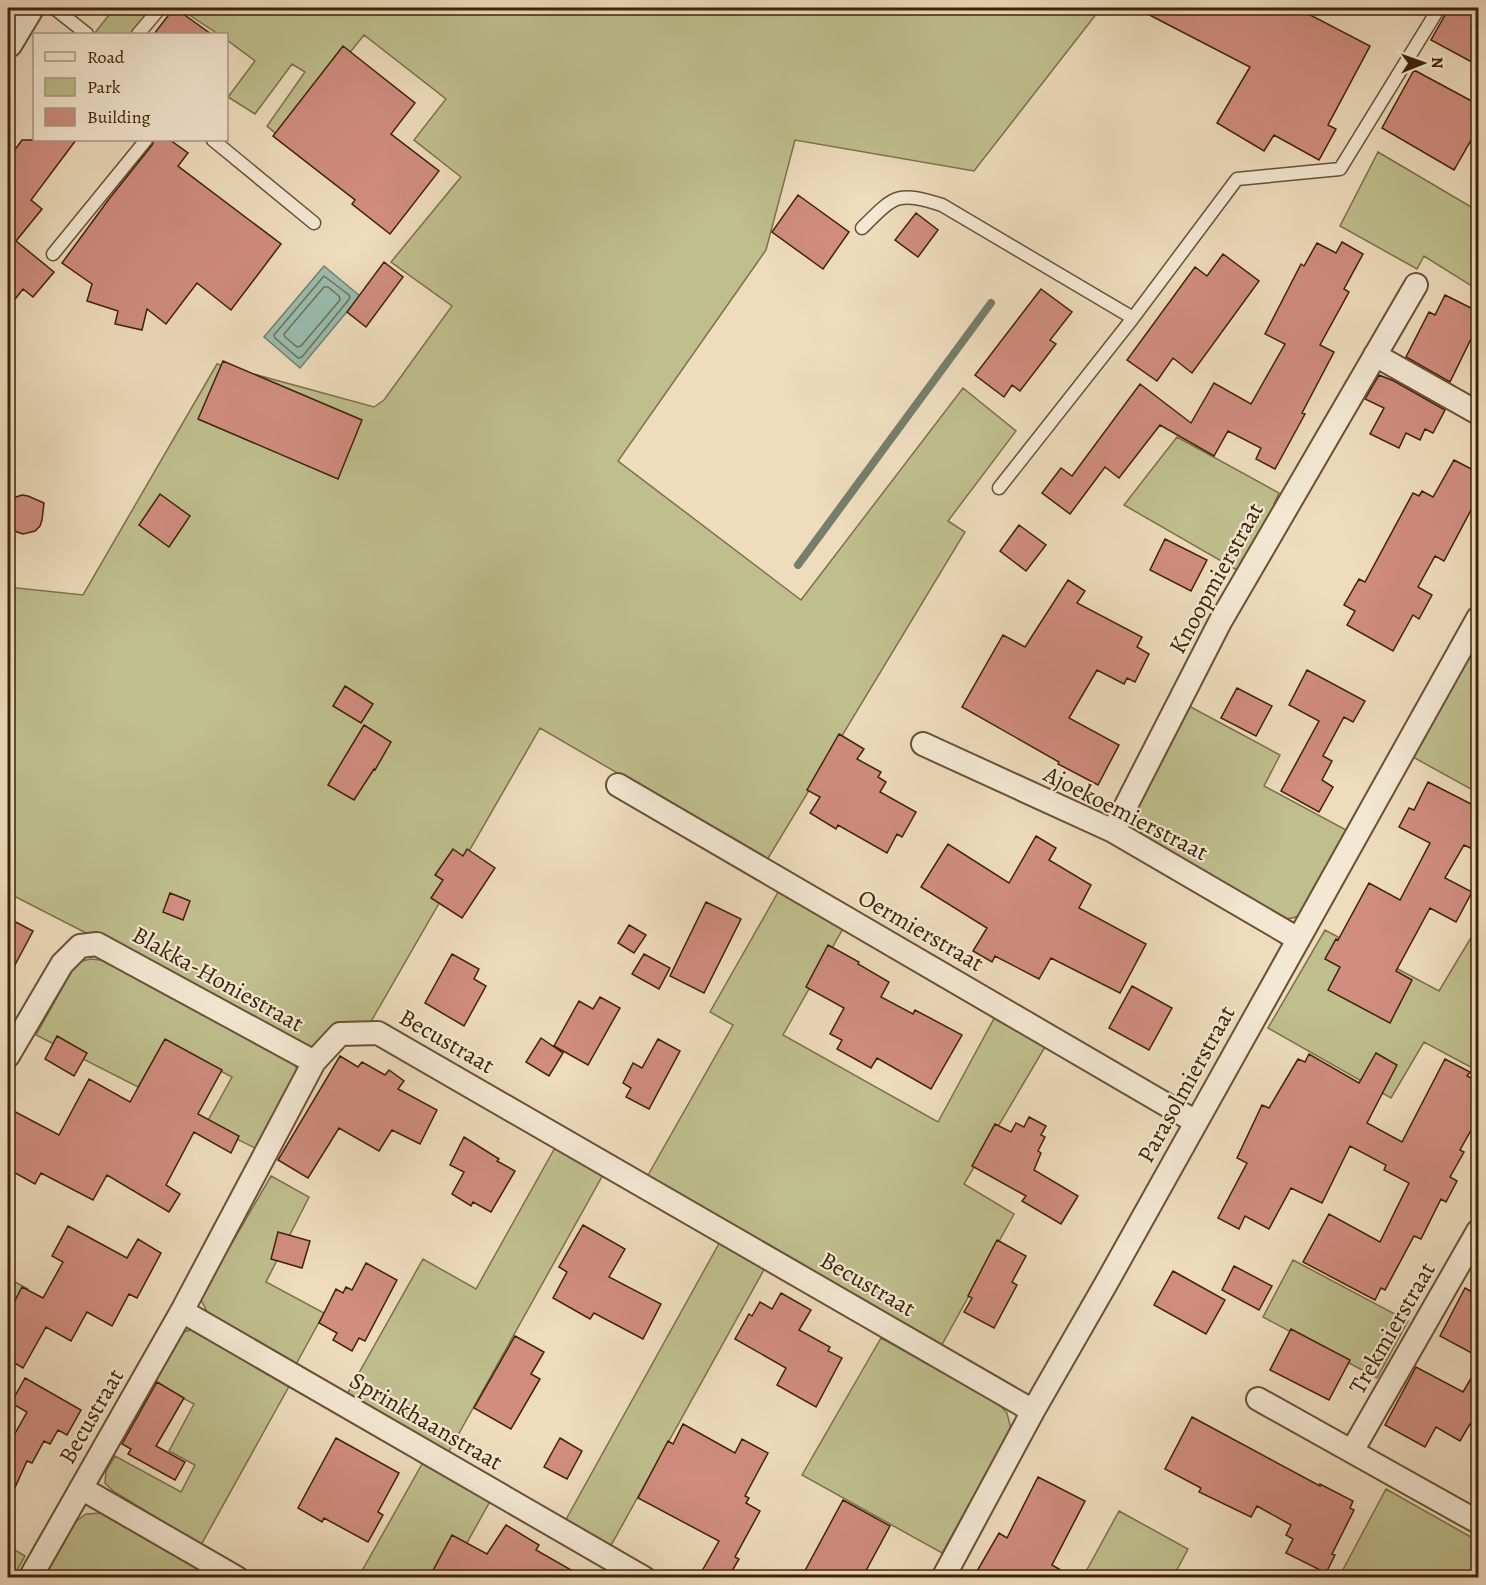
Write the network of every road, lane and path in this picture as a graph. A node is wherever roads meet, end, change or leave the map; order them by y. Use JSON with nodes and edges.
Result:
{"nodes":[{"id":1,"x":29,"y":8,"type":"edge"},
{"id":2,"x":54,"y":8,"type":"edge"},
{"id":3,"x":160,"y":8,"type":"edge"},
{"id":4,"x":1439,"y":8,"type":"edge"},
{"id":5,"x":86,"y":33,"type":"edge"},
{"id":6,"x":139,"y":33,"type":"edge"},
{"id":7,"x":8,"y":44,"type":"edge"},
{"id":8,"x":145,"y":141,"type":"edge"},
{"id":9,"x":214,"y":141,"type":"edge"},
{"id":10,"x":314,"y":223,"type":"dead end"},
{"id":11,"x":862,"y":228,"type":"dead end"},
{"id":12,"x":53,"y":254,"type":"dead end"},
{"id":13,"x":1416,"y":285,"type":"dead end"},
{"id":14,"x":1133,"y":318,"type":"junction"},
{"id":15,"x":1375,"y":355,"type":"junction"},
{"id":16,"x":1479,"y":413,"type":"edge"},
{"id":17,"x":999,"y":488,"type":"dead end"},
{"id":18,"x":1479,"y":618,"type":"edge"},
{"id":19,"x":923,"y":744,"type":"dead end"},
{"id":20,"x":618,"y":785,"type":"dead end"},
{"id":21,"x":1113,"y":831,"type":"junction"},
{"id":22,"x":1298,"y":939,"type":"junction"},
{"id":23,"x":8,"y":1056,"type":"edge"},
{"id":24,"x":314,"y":1062,"type":"junction"},
{"id":25,"x":1196,"y":1122,"type":"junction"},
{"id":26,"x":1479,"y":1231,"type":"edge"},
{"id":27,"x":182,"y":1311,"type":"junction"},
{"id":28,"x":1258,"y":1399,"type":"dead end"},
{"id":29,"x":1033,"y":1411,"type":"junction"},
{"id":30,"x":1352,"y":1451,"type":"junction"},
{"id":31,"x":81,"y":1488,"type":"junction"},
{"id":32,"x":1479,"y":1522,"type":"edge"},
{"id":33,"x":30,"y":1578,"type":"edge"},
{"id":34,"x":237,"y":1578,"type":"edge"},
{"id":35,"x":644,"y":1578,"type":"edge"},
{"id":36,"x":943,"y":1578,"type":"edge"}],
"edges":[{"from":1,"to":7,"type":"street"},
{"from":2,"to":5,"type":"lane"},
{"from":3,"to":6,"type":"lane"},
{"from":4,"to":14,"type":"lane"},
{"from":8,"to":12,"type":"lane"},
{"from":9,"to":10,"type":"lane"},
{"from":11,"to":14,"type":"lane"},
{"from":13,"to":15,"type":"street","name":"Knoopmierstraat"},
{"from":14,"to":17,"type":"lane"},
{"from":15,"to":16,"type":"street"},
{"from":15,"to":21,"type":"street","name":"Knoopmierstraat"},
{"from":18,"to":22,"type":"street","name":"Parasolmierstraat"},
{"from":19,"to":21,"type":"street","name":"Ajoekoemierstraat"},
{"from":20,"to":25,"type":"street","name":"Oermierstraat"},
{"from":21,"to":22,"type":"street","name":"Ajoekoemierstraat"},
{"from":22,"to":25,"type":"street","name":"Parasolmierstraat"},
{"from":23,"to":24,"type":"street","name":"Blakka-Honiestraat"},
{"from":24,"to":27,"type":"street","name":"Becustraat"},
{"from":24,"to":29,"type":"street","name":"Becustraat"},
{"from":25,"to":29,"type":"street","name":"Parasolmierstraat"},
{"from":26,"to":30,"type":"street","name":"Trekmierstraat"},
{"from":27,"to":31,"type":"street","name":"Becustraat"},
{"from":27,"to":35,"type":"street","name":"Sprinkhaanstraat"},
{"from":28,"to":30,"type":"street"},
{"from":29,"to":36,"type":"street","name":"Parasolmierstraat"},
{"from":30,"to":32,"type":"street"},
{"from":31,"to":33,"type":"street","name":"Becustraat"},
{"from":31,"to":34,"type":"street"}]}
